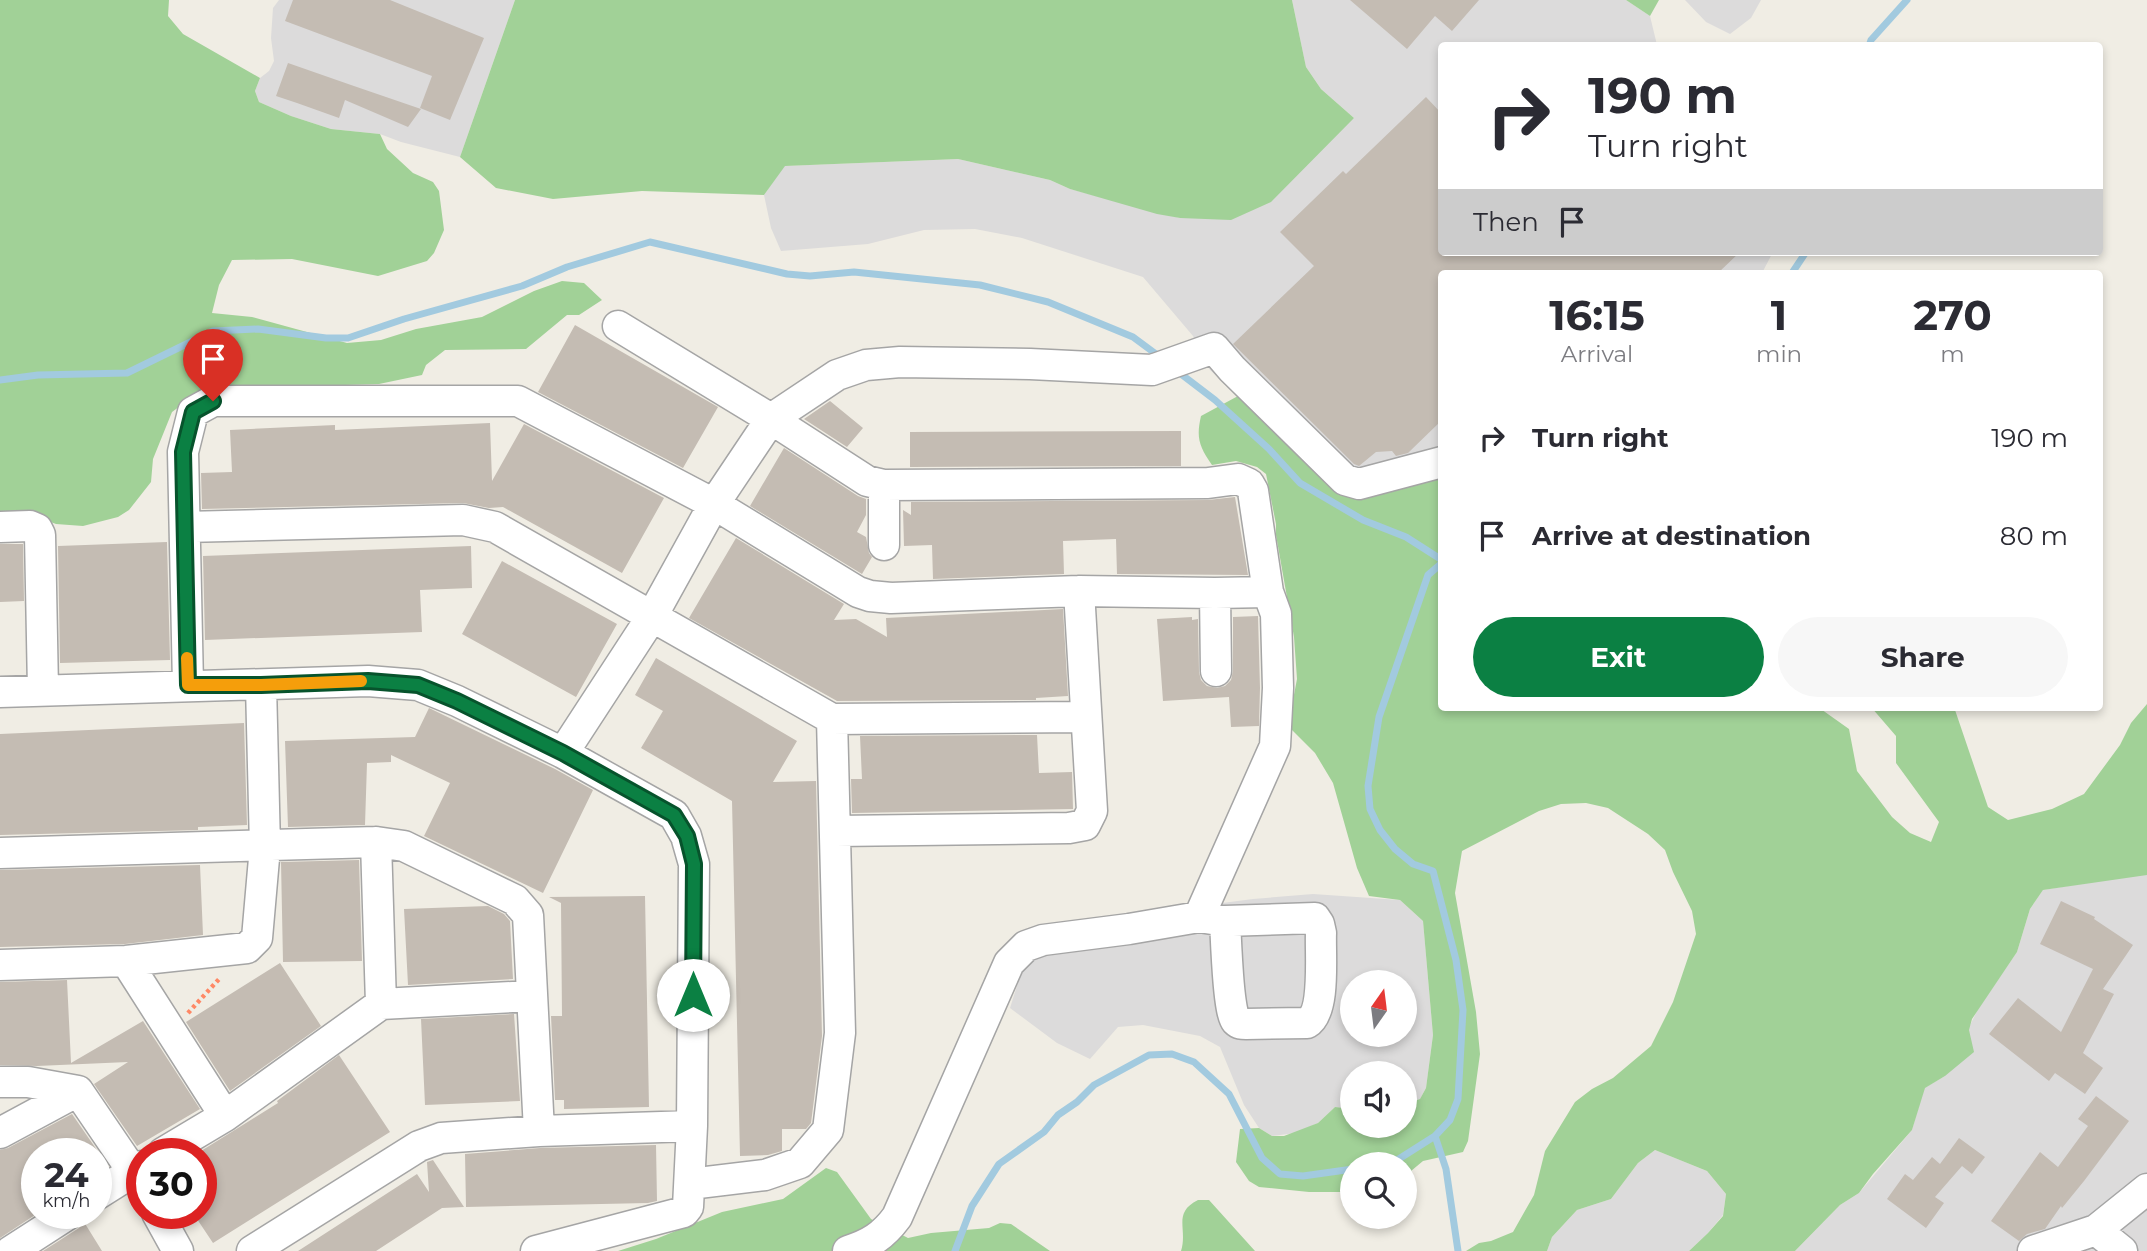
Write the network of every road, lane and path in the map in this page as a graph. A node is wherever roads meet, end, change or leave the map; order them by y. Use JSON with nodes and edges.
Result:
{"nodes":[{"id":1,"x":618,"y":326,"type":"dead end"},
{"id":2,"x":771,"y":419,"type":"junction"},
{"id":3,"x":1438,"y":463,"type":"edge"},
{"id":4,"x":884,"y":485,"type":"junction"},
{"id":5,"x":715,"y":504,"type":"junction"},
{"id":6,"x":0,"y":527,"type":"edge"},
{"id":7,"x":185,"y":527,"type":"junction"},
{"id":8,"x":884,"y":545,"type":"dead end"},
{"id":9,"x":1079,"y":591,"type":"junction"},
{"id":10,"x":1268,"y":592,"type":"junction"},
{"id":11,"x":1215,"y":593,"type":"junction"},
{"id":12,"x":651,"y":618,"type":"junction"},
{"id":13,"x":1216,"y":671,"type":"dead end"},
{"id":14,"x":188,"y":685,"type":"junction"},
{"id":15,"x":261,"y":685,"type":"junction"},
{"id":16,"x":43,"y":690,"type":"junction"},
{"id":17,"x":0,"y":692,"type":"edge"},
{"id":18,"x":1086,"y":717,"type":"junction"},
{"id":19,"x":832,"y":719,"type":"junction"},
{"id":20,"x":563,"y":753,"type":"junction"},
{"id":21,"x":835,"y":831,"type":"junction"},
{"id":22,"x":376,"y":842,"type":"junction"},
{"id":23,"x":265,"y":847,"type":"junction"},
{"id":24,"x":0,"y":853,"type":"edge"},
{"id":25,"x":1212,"y":919,"type":"junction"},
{"id":26,"x":247,"y":948,"type":"junction"},
{"id":27,"x":126,"y":961,"type":"junction"},
{"id":28,"x":0,"y":965,"type":"edge"},
{"id":29,"x":531,"y":996,"type":"junction"},
{"id":30,"x":381,"y":1004,"type":"junction"},
{"id":31,"x":172,"y":1032,"type":"junction"},
{"id":32,"x":0,"y":1082,"type":"edge"},
{"id":33,"x":78,"y":1091,"type":"junction"},
{"id":34,"x":225,"y":1116,"type":"junction"},
{"id":35,"x":692,"y":1126,"type":"junction"},
{"id":36,"x":539,"y":1131,"type":"junction"},
{"id":37,"x":0,"y":1133,"type":"edge"},
{"id":38,"x":188,"y":1138,"type":"edge"},
{"id":39,"x":126,"y":1156,"type":"edge"},
{"id":40,"x":690,"y":1184,"type":"junction"},
{"id":41,"x":2147,"y":1189,"type":"edge"},
{"id":42,"x":45,"y":1229,"type":"edge"},
{"id":43,"x":166,"y":1229,"type":"edge"},
{"id":44,"x":2096,"y":1230,"type":"junction"},
{"id":45,"x":11,"y":1251,"type":"edge"},
{"id":46,"x":178,"y":1251,"type":"edge"},
{"id":47,"x":252,"y":1251,"type":"edge"},
{"id":48,"x":536,"y":1251,"type":"edge"},
{"id":49,"x":848,"y":1251,"type":"edge"},
{"id":50,"x":2033,"y":1251,"type":"edge"},
{"id":51,"x":2122,"y":1251,"type":"edge"}],
"edges":[{"from":1,"to":2,"type":"street"},
{"from":2,"to":3,"type":"street"},
{"from":2,"to":4,"type":"street"},
{"from":2,"to":5,"type":"street"},
{"from":4,"to":8,"type":"street"},
{"from":4,"to":10,"type":"street"},
{"from":5,"to":7,"type":"street"},
{"from":5,"to":9,"type":"street"},
{"from":5,"to":12,"type":"street"},
{"from":6,"to":16,"type":"street"},
{"from":7,"to":12,"type":"street"},
{"from":7,"to":14,"type":"street"},
{"from":9,"to":11,"type":"street"},
{"from":9,"to":18,"type":"street"},
{"from":10,"to":11,"type":"street"},
{"from":10,"to":25,"type":"street"},
{"from":11,"to":13,"type":"street"},
{"from":12,"to":19,"type":"street"},
{"from":12,"to":20,"type":"street"},
{"from":14,"to":15,"type":"street"},
{"from":14,"to":16,"type":"street"},
{"from":15,"to":20,"type":"street"},
{"from":15,"to":23,"type":"street"},
{"from":16,"to":17,"type":"street"},
{"from":18,"to":19,"type":"street"},
{"from":18,"to":21,"type":"street"},
{"from":19,"to":21,"type":"street"},
{"from":20,"to":35,"type":"street"},
{"from":21,"to":40,"type":"street"},
{"from":22,"to":23,"type":"street"},
{"from":22,"to":29,"type":"street"},
{"from":22,"to":30,"type":"street"},
{"from":23,"to":24,"type":"street"},
{"from":23,"to":26,"type":"street"},
{"from":25,"to":25,"type":"street"},
{"from":25,"to":49,"type":"street"},
{"from":26,"to":27,"type":"street"},
{"from":26,"to":31,"type":"path"},
{"from":27,"to":28,"type":"street"},
{"from":27,"to":31,"type":"street"},
{"from":29,"to":30,"type":"street"},
{"from":29,"to":36,"type":"street"},
{"from":30,"to":34,"type":"street"},
{"from":31,"to":34,"type":"street"},
{"from":32,"to":33,"type":"street"},
{"from":33,"to":37,"type":"street"},
{"from":33,"to":39,"type":"street"},
{"from":34,"to":38,"type":"street"},
{"from":35,"to":36,"type":"street"},
{"from":35,"to":40,"type":"street"},
{"from":36,"to":47,"type":"street"},
{"from":40,"to":48,"type":"street"},
{"from":41,"to":44,"type":"street"},
{"from":42,"to":45,"type":"street"},
{"from":43,"to":46,"type":"street"},
{"from":44,"to":50,"type":"street"},
{"from":44,"to":51,"type":"street"}]}
